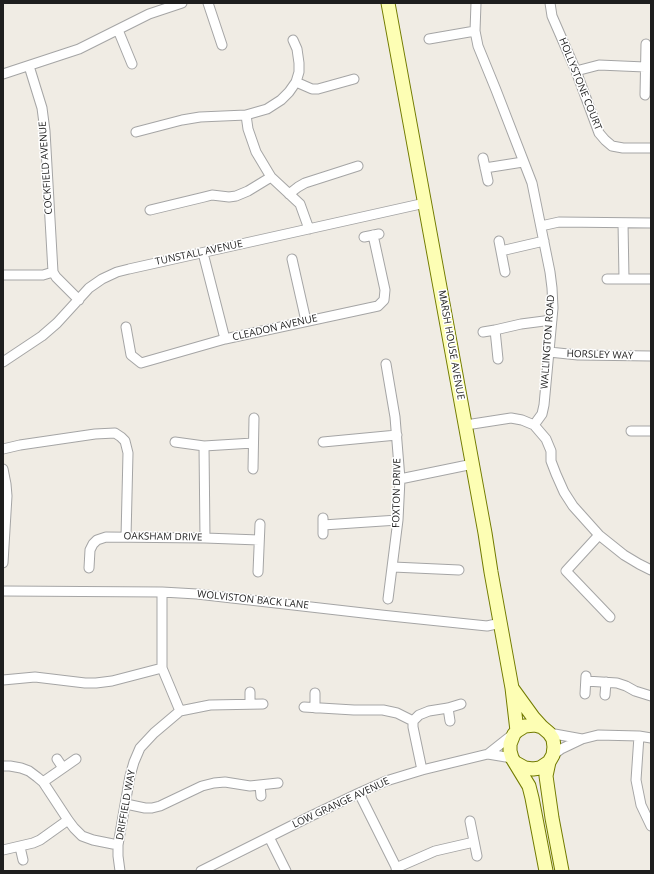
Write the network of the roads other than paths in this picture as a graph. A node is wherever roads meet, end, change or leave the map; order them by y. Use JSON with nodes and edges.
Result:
{"nodes":[{"id":1,"x":182,"y":3,"type":"edge"},
{"id":2,"x":208,"y":3,"type":"edge"},
{"id":3,"x":388,"y":3,"type":"edge"},
{"id":4,"x":476,"y":3,"type":"edge"},
{"id":5,"x":550,"y":3,"type":"edge"},
{"id":6,"x":118,"y":30,"type":"junction"},
{"id":7,"x":475,"y":31,"type":"junction"},
{"id":8,"x":429,"y":39,"type":"dead end"},
{"id":9,"x":293,"y":40,"type":"dead end"},
{"id":10,"x":646,"y":44,"type":"dead end"},
{"id":11,"x":222,"y":45,"type":"dead end"},
{"id":12,"x":127,"y":60,"type":"dead end"},
{"id":13,"x":29,"y":66,"type":"junction"},
{"id":14,"x":645,"y":66,"type":"junction"},
{"id":15,"x":576,"y":71,"type":"junction"},
{"id":16,"x":3,"y":74,"type":"edge"},
{"id":17,"x":354,"y":79,"type":"dead end"},
{"id":18,"x":296,"y":82,"type":"junction"},
{"id":19,"x":645,"y":95,"type":"dead end"},
{"id":20,"x":246,"y":115,"type":"junction"},
{"id":21,"x":136,"y":132,"type":"dead end"},
{"id":22,"x":651,"y":148,"type":"edge"},
{"id":23,"x":483,"y":158,"type":"dead end"},
{"id":24,"x":523,"y":162,"type":"junction"},
{"id":25,"x":358,"y":166,"type":"dead end"},
{"id":26,"x":485,"y":168,"type":"junction"},
{"id":27,"x":271,"y":177,"type":"junction"},
{"id":28,"x":488,"y":181,"type":"dead end"},
{"id":29,"x":289,"y":194,"type":"junction"},
{"id":30,"x":425,"y":203,"type":"junction"},
{"id":31,"x":150,"y":210,"type":"dead end"},
{"id":32,"x":623,"y":223,"type":"junction"},
{"id":33,"x":651,"y":223,"type":"edge"},
{"id":34,"x":541,"y":226,"type":"junction"},
{"id":35,"x":309,"y":229,"type":"junction"},
{"id":36,"x":372,"y":235,"type":"dead end"},
{"id":37,"x":499,"y":241,"type":"dead end"},
{"id":38,"x":544,"y":241,"type":"junction"},
{"id":39,"x":500,"y":251,"type":"junction"},
{"id":40,"x":204,"y":252,"type":"junction"},
{"id":41,"x":291,"y":259,"type":"dead end"},
{"id":42,"x":53,"y":272,"type":"junction"},
{"id":43,"x":505,"y":272,"type":"dead end"},
{"id":44,"x":3,"y":275,"type":"edge"},
{"id":45,"x":624,"y":278,"type":"junction"},
{"id":46,"x":651,"y":278,"type":"edge"},
{"id":47,"x":607,"y":279,"type":"dead end"},
{"id":48,"x":79,"y":300,"type":"junction"},
{"id":49,"x":552,"y":320,"type":"junction"},
{"id":50,"x":306,"y":321,"type":"junction"},
{"id":51,"x":124,"y":327,"type":"dead end"},
{"id":52,"x":495,"y":330,"type":"junction"},
{"id":53,"x":483,"y":332,"type":"dead end"},
{"id":54,"x":225,"y":340,"type":"junction"},
{"id":55,"x":549,"y":352,"type":"junction"},
{"id":56,"x":651,"y":356,"type":"edge"},
{"id":57,"x":498,"y":359,"type":"dead end"},
{"id":58,"x":3,"y":362,"type":"edge"},
{"id":59,"x":141,"y":362,"type":"junction"},
{"id":60,"x":386,"y":364,"type":"dead end"},
{"id":61,"x":136,"y":371,"type":"dead end"},
{"id":62,"x":254,"y":418,"type":"dead end"},
{"id":63,"x":466,"y":425,"type":"junction"},
{"id":64,"x":534,"y":425,"type":"junction"},
{"id":65,"x":631,"y":431,"type":"dead end"},
{"id":66,"x":322,"y":432,"type":"dead end"},
{"id":67,"x":651,"y":432,"type":"edge"},
{"id":68,"x":397,"y":435,"type":"junction"},
{"id":69,"x":175,"y":442,"type":"dead end"},
{"id":70,"x":253,"y":443,"type":"junction"},
{"id":71,"x":204,"y":446,"type":"junction"},
{"id":72,"x":3,"y":449,"type":"edge"},
{"id":73,"x":473,"y":464,"type":"junction"},
{"id":74,"x":3,"y":469,"type":"edge"},
{"id":75,"x":253,"y":469,"type":"dead end"},
{"id":76,"x":400,"y":479,"type":"junction"},
{"id":77,"x":5,"y":496,"type":"edge"},
{"id":78,"x":398,"y":520,"type":"junction"},
{"id":79,"x":260,"y":524,"type":"dead end"},
{"id":80,"x":323,"y":526,"type":"dead end"},
{"id":81,"x":598,"y":535,"type":"junction"},
{"id":82,"x":126,"y":537,"type":"junction"},
{"id":83,"x":205,"y":538,"type":"junction"},
{"id":84,"x":259,"y":540,"type":"junction"},
{"id":85,"x":3,"y":563,"type":"edge"},
{"id":86,"x":392,"y":567,"type":"junction"},
{"id":87,"x":88,"y":568,"type":"dead end"},
{"id":88,"x":459,"y":570,"type":"dead end"},
{"id":89,"x":651,"y":570,"type":"edge"},
{"id":90,"x":566,"y":571,"type":"junction"},
{"id":91,"x":258,"y":572,"type":"dead end"},
{"id":92,"x":559,"y":578,"type":"dead end"},
{"id":93,"x":3,"y":591,"type":"edge"},
{"id":94,"x":162,"y":592,"type":"junction"},
{"id":95,"x":388,"y":599,"type":"dead end"},
{"id":96,"x":610,"y":617,"type":"dead end"},
{"id":97,"x":501,"y":623,"type":"junction"},
{"id":98,"x":162,"y":668,"type":"junction"},
{"id":99,"x":3,"y":680,"type":"edge"},
{"id":100,"x":606,"y":682,"type":"junction"},
{"id":101,"x":512,"y":688,"type":"junction"},
{"id":102,"x":250,"y":692,"type":"dead end"},
{"id":103,"x":315,"y":694,"type":"dead end"},
{"id":104,"x":586,"y":694,"type":"dead end"},
{"id":105,"x":605,"y":695,"type":"dead end"},
{"id":106,"x":651,"y":696,"type":"edge"},
{"id":107,"x":250,"y":704,"type":"junction"},
{"id":108,"x":263,"y":704,"type":"dead end"},
{"id":109,"x":462,"y":704,"type":"dead end"},
{"id":110,"x":304,"y":708,"type":"dead end"},
{"id":111,"x":315,"y":708,"type":"junction"},
{"id":112,"x":448,"y":708,"type":"junction"},
{"id":113,"x":180,"y":711,"type":"junction"},
{"id":114,"x":413,"y":721,"type":"junction"},
{"id":115,"x":450,"y":721,"type":"dead end"},
{"id":116,"x":545,"y":730,"type":"junction"},
{"id":117,"x":516,"y":732,"type":"junction"},
{"id":118,"x":639,"y":736,"type":"junction"},
{"id":119,"x":651,"y":738,"type":"edge"},
{"id":120,"x":582,"y":739,"type":"junction"},
{"id":121,"x":488,"y":754,"type":"junction"},
{"id":122,"x":551,"y":758,"type":"junction"},
{"id":123,"x":57,"y":759,"type":"dead end"},
{"id":124,"x":76,"y":759,"type":"dead end"},
{"id":125,"x":514,"y":760,"type":"junction"},
{"id":126,"x":8,"y":763,"type":"edge"},
{"id":127,"x":63,"y":768,"type":"junction"},
{"id":128,"x":422,"y":770,"type":"junction"},
{"id":129,"x":43,"y":782,"type":"junction"},
{"id":130,"x":278,"y":783,"type":"dead end"},
{"id":131,"x":260,"y":785,"type":"junction"},
{"id":132,"x":359,"y":793,"type":"junction"},
{"id":133,"x":261,"y":796,"type":"dead end"},
{"id":134,"x":126,"y":804,"type":"junction"},
{"id":135,"x":68,"y":820,"type":"junction"},
{"id":136,"x":470,"y":821,"type":"dead end"},
{"id":137,"x":651,"y":826,"type":"edge"},
{"id":138,"x":269,"y":837,"type":"junction"},
{"id":139,"x":474,"y":842,"type":"junction"},
{"id":140,"x":118,"y":845,"type":"junction"},
{"id":141,"x":20,"y":847,"type":"junction"},
{"id":142,"x":3,"y":850,"type":"edge"},
{"id":143,"x":477,"y":856,"type":"dead end"},
{"id":144,"x":23,"y":860,"type":"dead end"},
{"id":145,"x":397,"y":869,"type":"edge"},
{"id":146,"x":120,"y":871,"type":"edge"},
{"id":147,"x":201,"y":871,"type":"edge"},
{"id":148,"x":286,"y":871,"type":"edge"},
{"id":149,"x":546,"y":871,"type":"edge"},
{"id":150,"x":562,"y":871,"type":"edge"}],
"edges":[{"from":1,"to":6,"type":"street"},
{"from":2,"to":11,"type":"street"},
{"from":3,"to":30,"type":"street","name":"MARSH HOUSE AVENUE"},
{"from":4,"to":7,"type":"street","name":"WALLINGTON ROAD"},
{"from":5,"to":15,"type":"street","name":"HOLLYSTONE COURT"},
{"from":6,"to":12,"type":"street"},
{"from":6,"to":13,"type":"street"},
{"from":7,"to":8,"type":"street"},
{"from":7,"to":24,"type":"street","name":"WALLINGTON ROAD"},
{"from":9,"to":18,"type":"street"},
{"from":10,"to":14,"type":"street"},
{"from":13,"to":16,"type":"street"},
{"from":13,"to":42,"type":"street","name":"COCKFIELD AVENUE"},
{"from":14,"to":15,"type":"street"},
{"from":14,"to":19,"type":"street"},
{"from":15,"to":22,"type":"street","name":"HOLLYSTONE COURT"},
{"from":17,"to":18,"type":"street"},
{"from":18,"to":20,"type":"street"},
{"from":20,"to":21,"type":"street"},
{"from":20,"to":27,"type":"street"},
{"from":23,"to":26,"type":"street"},
{"from":24,"to":26,"type":"street"},
{"from":24,"to":34,"type":"street","name":"WALLINGTON ROAD"},
{"from":25,"to":29,"type":"street"},
{"from":26,"to":28,"type":"street"},
{"from":27,"to":29,"type":"street"},
{"from":27,"to":31,"type":"street"},
{"from":29,"to":35,"type":"street"},
{"from":30,"to":35,"type":"street","name":"TUNSTALL AVENUE"},
{"from":30,"to":63,"type":"street","name":"MARSH HOUSE AVENUE"},
{"from":32,"to":33,"type":"street"},
{"from":32,"to":34,"type":"street"},
{"from":32,"to":45,"type":"street"},
{"from":34,"to":38,"type":"street","name":"WALLINGTON ROAD"},
{"from":35,"to":40,"type":"street","name":"TUNSTALL AVENUE"},
{"from":36,"to":50,"type":"street","name":"CLEADON AVENUE"},
{"from":37,"to":39,"type":"street"},
{"from":38,"to":39,"type":"street"},
{"from":38,"to":49,"type":"street","name":"WALLINGTON ROAD"},
{"from":39,"to":43,"type":"street"},
{"from":40,"to":48,"type":"street","name":"TUNSTALL AVENUE"},
{"from":40,"to":54,"type":"street"},
{"from":41,"to":50,"type":"street"},
{"from":42,"to":44,"type":"street"},
{"from":42,"to":48,"type":"street"},
{"from":45,"to":46,"type":"street"},
{"from":45,"to":47,"type":"street"},
{"from":48,"to":58,"type":"street","name":"TUNSTALL AVENUE"},
{"from":49,"to":52,"type":"street"},
{"from":49,"to":55,"type":"street","name":"WALLINGTON ROAD"},
{"from":50,"to":54,"type":"street","name":"CLEADON AVENUE"},
{"from":51,"to":59,"type":"street"},
{"from":52,"to":53,"type":"street"},
{"from":52,"to":57,"type":"street"},
{"from":54,"to":59,"type":"street","name":"CLEADON AVENUE"},
{"from":55,"to":56,"type":"street","name":"HORSLEY WAY"},
{"from":55,"to":64,"type":"street","name":"WALLINGTON ROAD"},
{"from":59,"to":61,"type":"street"},
{"from":60,"to":68,"type":"street","name":"FOXTON DRIVE"},
{"from":62,"to":70,"type":"street"},
{"from":63,"to":64,"type":"street"},
{"from":63,"to":73,"type":"street","name":"MARSH HOUSE AVENUE"},
{"from":64,"to":81,"type":"street"},
{"from":65,"to":67,"type":"street"},
{"from":66,"to":68,"type":"street"},
{"from":68,"to":76,"type":"street","name":"FOXTON DRIVE"},
{"from":69,"to":71,"type":"street"},
{"from":70,"to":71,"type":"street"},
{"from":70,"to":75,"type":"street"},
{"from":71,"to":83,"type":"street"},
{"from":72,"to":82,"type":"street"},
{"from":73,"to":76,"type":"street"},
{"from":73,"to":97,"type":"street","name":"MARSH HOUSE AVENUE"},
{"from":74,"to":77,"type":"street"},
{"from":76,"to":78,"type":"street","name":"FOXTON DRIVE"},
{"from":77,"to":85,"type":"street"},
{"from":78,"to":80,"type":"street"},
{"from":78,"to":86,"type":"street","name":"FOXTON DRIVE"},
{"from":79,"to":84,"type":"street"},
{"from":81,"to":89,"type":"street"},
{"from":81,"to":90,"type":"street"},
{"from":82,"to":83,"type":"street","name":"OAKSHAM DRIVE"},
{"from":82,"to":87,"type":"street","name":"OAKSHAM DRIVE"},
{"from":83,"to":84,"type":"street","name":"OAKSHAM DRIVE"},
{"from":84,"to":91,"type":"street"},
{"from":86,"to":88,"type":"street"},
{"from":86,"to":95,"type":"street","name":"FOXTON DRIVE"},
{"from":90,"to":92,"type":"street"},
{"from":90,"to":96,"type":"street"},
{"from":93,"to":94,"type":"street","name":"WOLVISTON BACK LANE"},
{"from":94,"to":97,"type":"street","name":"WOLVISTON BACK LANE"},
{"from":94,"to":98,"type":"street"},
{"from":97,"to":101,"type":"street","name":"MARSH HOUSE AVENUE"},
{"from":98,"to":99,"type":"street"},
{"from":98,"to":113,"type":"street"},
{"from":100,"to":104,"type":"street"},
{"from":100,"to":105,"type":"street"},
{"from":100,"to":106,"type":"street"},
{"from":101,"to":116,"type":"street","name":"MARSH HOUSE AVENUE"},
{"from":101,"to":117,"type":"street","name":"MARSH HOUSE AVENUE"},
{"from":102,"to":107,"type":"street"},
{"from":103,"to":111,"type":"street"},
{"from":107,"to":108,"type":"street","name":"DRIFFIELD WAY"},
{"from":107,"to":113,"type":"street","name":"DRIFFIELD WAY"},
{"from":109,"to":112,"type":"street"},
{"from":110,"to":111,"type":"street"},
{"from":111,"to":114,"type":"street"},
{"from":112,"to":114,"type":"street"},
{"from":112,"to":115,"type":"street"},
{"from":113,"to":134,"type":"street","name":"DRIFFIELD WAY"},
{"from":114,"to":128,"type":"street"},
{"from":116,"to":117,"type":"street"},
{"from":116,"to":120,"type":"street"},
{"from":116,"to":122,"type":"street","name":"MARSH HOUSE AVENUE"},
{"from":117,"to":121,"type":"street","name":"LOW GRANGE AVENUE"},
{"from":117,"to":125,"type":"street","name":"MARSH HOUSE AVENUE"},
{"from":118,"to":119,"type":"street"},
{"from":118,"to":120,"type":"street"},
{"from":118,"to":137,"type":"street"},
{"from":120,"to":122,"type":"street"},
{"from":121,"to":125,"type":"street","name":"LOW GRANGE AVENUE"},
{"from":121,"to":128,"type":"street","name":"LOW GRANGE AVENUE"},
{"from":122,"to":125,"type":"street"},
{"from":122,"to":150,"type":"street","name":"MARSH HOUSE AVENUE"},
{"from":123,"to":127,"type":"street"},
{"from":124,"to":127,"type":"street"},
{"from":125,"to":149,"type":"street","name":"MARSH HOUSE AVENUE"},
{"from":126,"to":129,"type":"street"},
{"from":127,"to":129,"type":"street"},
{"from":128,"to":132,"type":"street","name":"LOW GRANGE AVENUE"},
{"from":129,"to":135,"type":"street"},
{"from":130,"to":131,"type":"street"},
{"from":131,"to":133,"type":"street"},
{"from":131,"to":134,"type":"street"},
{"from":132,"to":138,"type":"street","name":"LOW GRANGE AVENUE"},
{"from":132,"to":145,"type":"street"},
{"from":134,"to":140,"type":"street","name":"DRIFFIELD WAY"},
{"from":135,"to":140,"type":"street"},
{"from":135,"to":141,"type":"street"},
{"from":136,"to":139,"type":"street"},
{"from":138,"to":147,"type":"street","name":"LOW GRANGE AVENUE"},
{"from":138,"to":148,"type":"street"},
{"from":139,"to":143,"type":"street"},
{"from":139,"to":145,"type":"street"},
{"from":140,"to":146,"type":"street","name":"DRIFFIELD WAY"},
{"from":141,"to":142,"type":"street"},
{"from":141,"to":144,"type":"street"}]}
